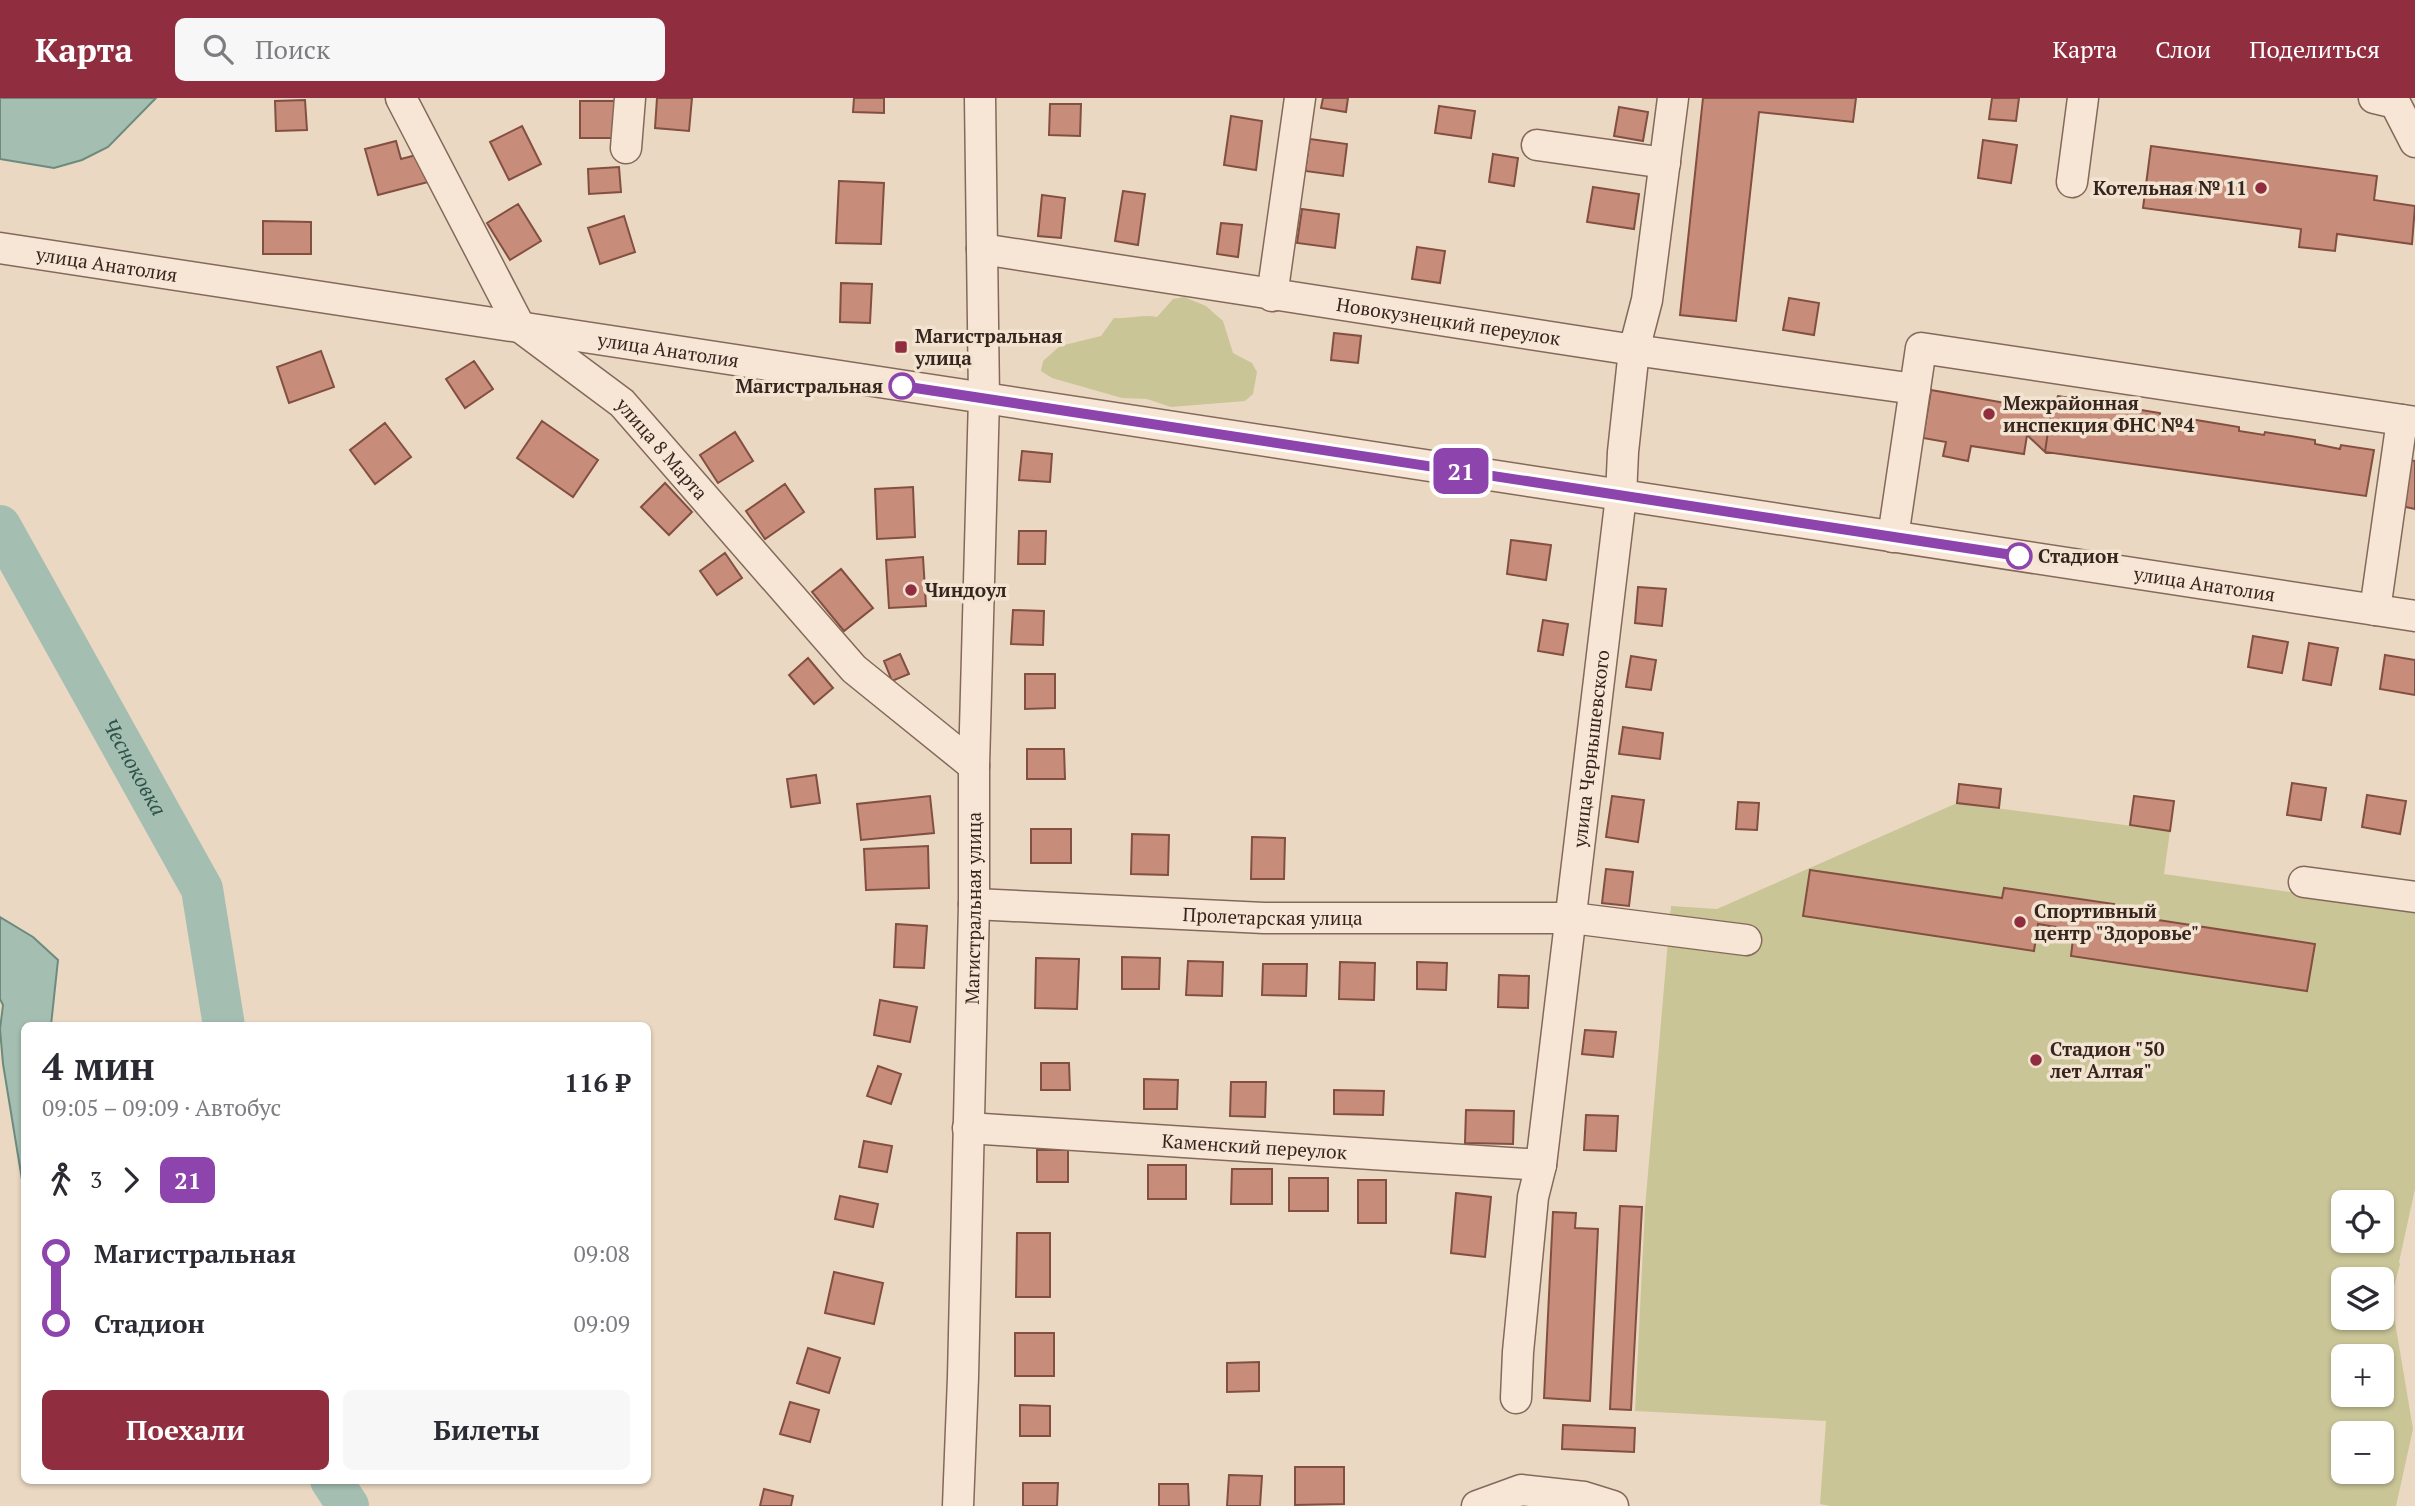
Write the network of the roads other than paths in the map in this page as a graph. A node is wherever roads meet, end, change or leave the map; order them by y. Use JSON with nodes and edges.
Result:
{"nodes":[{"id":1,"x":401,"y":98,"type":"edge"},
{"id":2,"x":630,"y":98,"type":"edge"},
{"id":3,"x":980,"y":98,"type":"edge"},
{"id":4,"x":1300,"y":98,"type":"edge"},
{"id":5,"x":1673,"y":98,"type":"edge"},
{"id":6,"x":2082,"y":98,"type":"edge"},
{"id":7,"x":2374,"y":98,"type":"edge"},
{"id":8,"x":2415,"y":142,"type":"edge"},
{"id":9,"x":1537,"y":145,"type":"dead end"},
{"id":10,"x":626,"y":148,"type":"dead end"},
{"id":11,"x":1665,"y":163,"type":"junction"},
{"id":12,"x":2072,"y":182,"type":"dead end"},
{"id":13,"x":0,"y":248,"type":"edge"},
{"id":14,"x":982,"y":249,"type":"junction"},
{"id":15,"x":1272,"y":296,"type":"junction"},
{"id":16,"x":520,"y":327,"type":"junction"},
{"id":17,"x":1634,"y":350,"type":"junction"},
{"id":18,"x":1915,"y":389,"type":"junction"},
{"id":19,"x":984,"y":398,"type":"junction"},
{"id":20,"x":2408,"y":421,"type":"edge"},
{"id":21,"x":1621,"y":496,"type":"junction"},
{"id":22,"x":1893,"y":537,"type":"junction"},
{"id":23,"x":2375,"y":610,"type":"junction"},
{"id":24,"x":2415,"y":616,"type":"edge"},
{"id":25,"x":974,"y":766,"type":"junction"},
{"id":26,"x":2304,"y":882,"type":"dead end"},
{"id":27,"x":2415,"y":897,"type":"edge"},
{"id":28,"x":974,"y":904,"type":"junction"},
{"id":29,"x":1572,"y":918,"type":"junction"},
{"id":30,"x":1746,"y":940,"type":"dead end"},
{"id":31,"x":968,"y":1128,"type":"junction"},
{"id":32,"x":1541,"y":1165,"type":"junction"},
{"id":33,"x":1516,"y":1398,"type":"dead end"},
{"id":34,"x":958,"y":1506,"type":"edge"},
{"id":35,"x":1477,"y":1506,"type":"edge"},
{"id":36,"x":1613,"y":1506,"type":"edge"}],
"edges":[{"from":1,"to":16,"type":"street","name":"улица 8 Марта"},
{"from":2,"to":10,"type":"street"},
{"from":3,"to":14,"type":"street","name":"Магистральная улица"},
{"from":4,"to":15,"type":"street"},
{"from":5,"to":11,"type":"street","name":"улица Чернышевского"},
{"from":6,"to":12,"type":"street"},
{"from":7,"to":8,"type":"street"},
{"from":9,"to":11,"type":"street"},
{"from":11,"to":17,"type":"street","name":"улица Чернышевского"},
{"from":13,"to":16,"type":"street","name":"улица Анатолия"},
{"from":14,"to":15,"type":"street","name":"Новокузнецкий переулок"},
{"from":14,"to":19,"type":"street","name":"Магистральная улица"},
{"from":15,"to":17,"type":"street","name":"Новокузнецкий переулок"},
{"from":16,"to":19,"type":"street","name":"улица Анатолия"},
{"from":16,"to":25,"type":"street","name":"улица 8 Марта"},
{"from":17,"to":18,"type":"street","name":"Новокузнецкий переулок"},
{"from":17,"to":21,"type":"street","name":"улица Чернышевского"},
{"from":18,"to":20,"type":"street"},
{"from":18,"to":22,"type":"street"},
{"from":19,"to":21,"type":"street","name":"улица Анатолия"},
{"from":19,"to":25,"type":"street","name":"Магистральная улица"},
{"from":20,"to":23,"type":"street"},
{"from":21,"to":22,"type":"street","name":"улица Анатолия"},
{"from":21,"to":29,"type":"street","name":"улица Чернышевского"},
{"from":22,"to":23,"type":"street","name":"улица Анатолия"},
{"from":23,"to":24,"type":"street","name":"улица Анатолия"},
{"from":25,"to":28,"type":"street","name":"Магистральная улица"},
{"from":26,"to":27,"type":"street"},
{"from":28,"to":29,"type":"street","name":"Пролетарская улица"},
{"from":28,"to":31,"type":"street","name":"Магистральная улица"},
{"from":29,"to":30,"type":"street","name":"Пролетарская улица"},
{"from":29,"to":32,"type":"street","name":"улица Чернышевского"},
{"from":31,"to":32,"type":"street","name":"Каменский переулок"},
{"from":31,"to":34,"type":"street","name":"Магистральная улица"},
{"from":32,"to":33,"type":"street","name":"улица Чернышевского"},
{"from":35,"to":36,"type":"street"}]}
